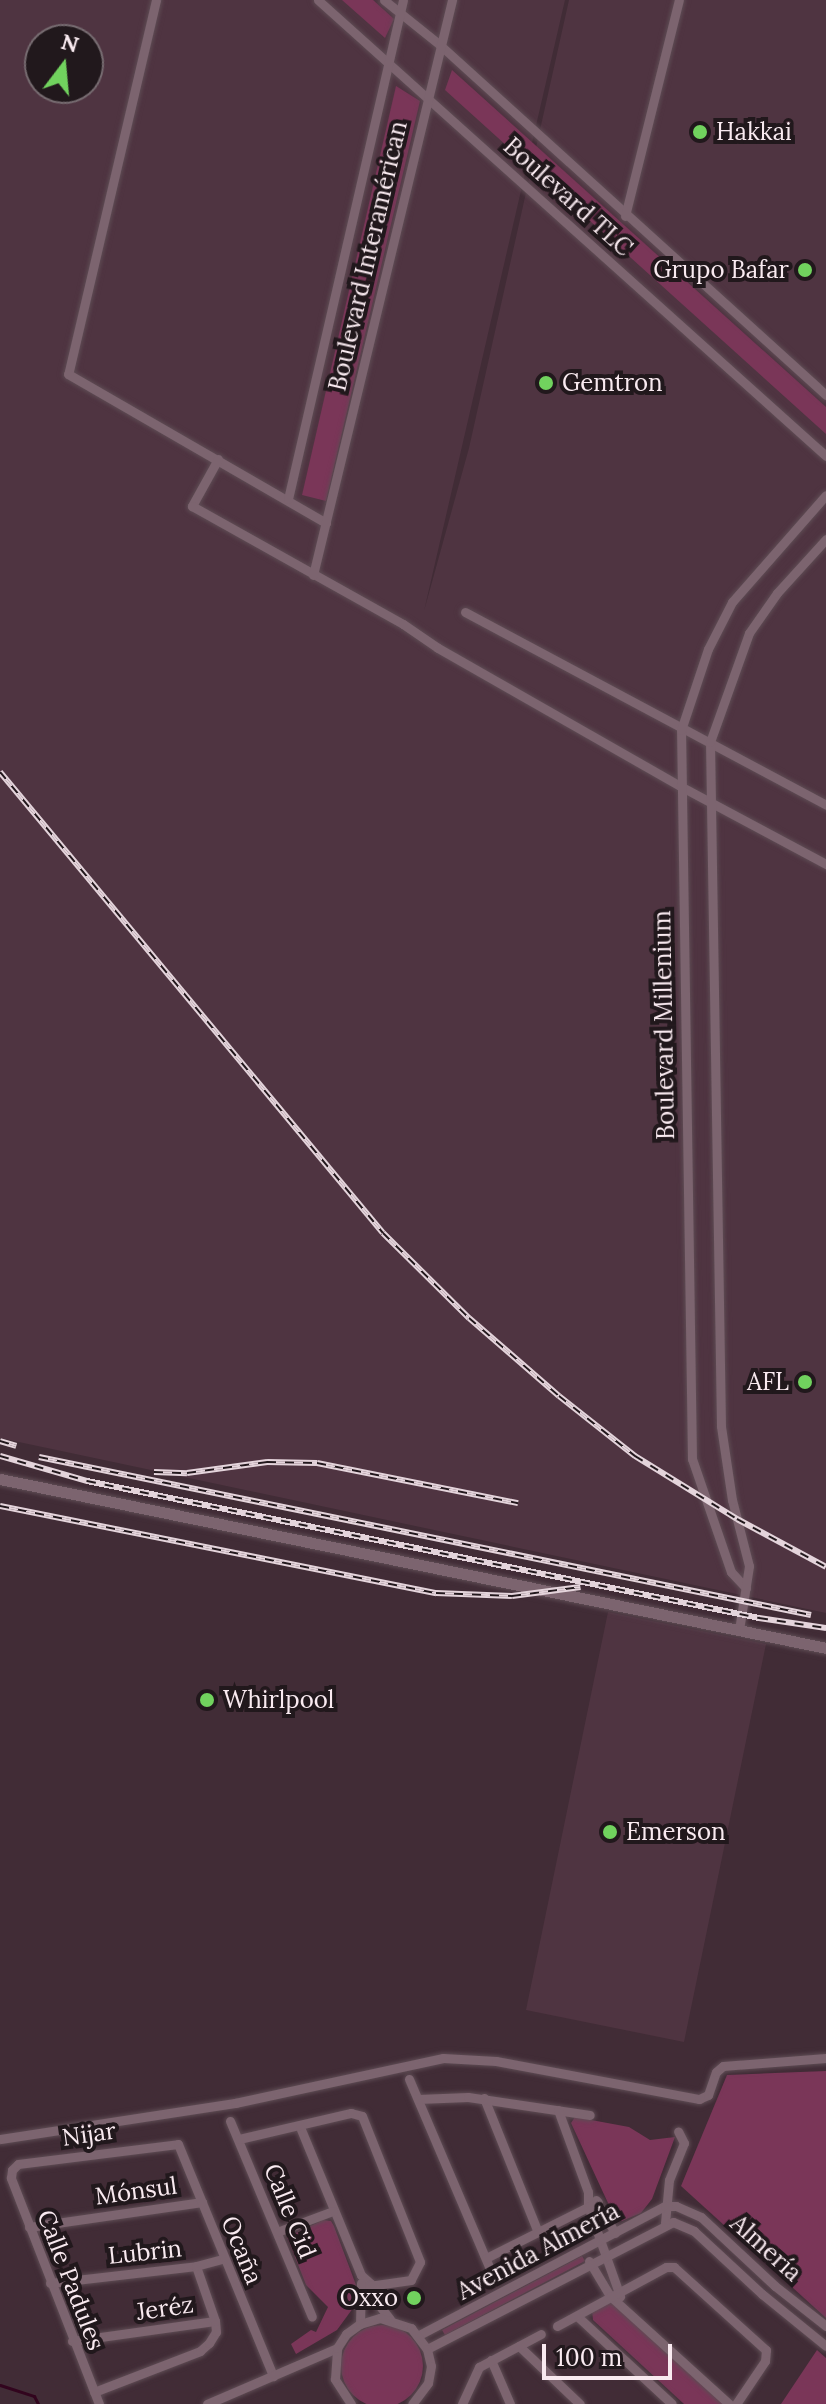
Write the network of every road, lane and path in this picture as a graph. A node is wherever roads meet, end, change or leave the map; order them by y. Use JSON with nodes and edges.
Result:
{"nodes":[{"id":1,"x":156,"y":0,"type":"edge"},
{"id":2,"x":318,"y":0,"type":"edge"},
{"id":3,"x":384,"y":0,"type":"edge"},
{"id":4,"x":403,"y":0,"type":"edge"},
{"id":5,"x":452,"y":0,"type":"edge"},
{"id":6,"x":679,"y":0,"type":"edge"},
{"id":7,"x":400,"y":14,"type":"junction"},
{"id":8,"x":440,"y":45,"type":"junction"},
{"id":9,"x":387,"y":61,"type":"junction"},
{"id":10,"x":427,"y":96,"type":"junction"},
{"id":11,"x":625,"y":216,"type":"junction"},
{"id":12,"x":826,"y":395,"type":"edge"},
{"id":13,"x":826,"y":456,"type":"edge"},
{"id":14,"x":218,"y":459,"type":"junction"},
{"id":15,"x":826,"y":495,"type":"edge"},
{"id":16,"x":288,"y":499,"type":"junction"},
{"id":17,"x":326,"y":523,"type":"junction"},
{"id":18,"x":826,"y":539,"type":"edge"},
{"id":19,"x":313,"y":575,"type":"junction"},
{"id":20,"x":465,"y":612,"type":"dead end"},
{"id":21,"x":681,"y":730,"type":"junction"},
{"id":22,"x":710,"y":742,"type":"junction"},
{"id":23,"x":680,"y":786,"type":"junction"},
{"id":24,"x":709,"y":801,"type":"junction"},
{"id":25,"x":826,"y":805,"type":"edge"},
{"id":26,"x":826,"y":864,"type":"edge"},
{"id":27,"x":0,"y":1479,"type":"edge"},
{"id":28,"x":746,"y":1588,"type":"junction"},
{"id":29,"x":739,"y":1630,"type":"junction"},
{"id":30,"x":826,"y":1648,"type":"edge"},
{"id":31,"x":826,"y":2058,"type":"edge"},
{"id":32,"x":409,"y":2079,"type":"dead end"},
{"id":33,"x":484,"y":2098,"type":"junction"},
{"id":34,"x":418,"y":2099,"type":"junction"},
{"id":35,"x":558,"y":2110,"type":"junction"},
{"id":36,"x":590,"y":2115,"type":"dead end"},
{"id":37,"x":230,"y":2121,"type":"dead end"},
{"id":38,"x":300,"y":2127,"type":"junction"},
{"id":39,"x":678,"y":2131,"type":"dead end"},
{"id":40,"x":0,"y":2139,"type":"edge"},
{"id":41,"x":239,"y":2139,"type":"junction"},
{"id":42,"x":173,"y":2143,"type":"joint"},
{"id":43,"x":12,"y":2170,"type":"joint"},
{"id":44,"x":202,"y":2202,"type":"junction"},
{"id":45,"x":593,"y":2204,"type":"junction"},
{"id":46,"x":670,"y":2206,"type":"junction"},
{"id":47,"x":333,"y":2211,"type":"junction"},
{"id":48,"x":665,"y":2223,"type":"junction"},
{"id":49,"x":29,"y":2227,"type":"junction"},
{"id":50,"x":537,"y":2230,"type":"junction"},
{"id":51,"x":277,"y":2232,"type":"junction"},
{"id":52,"x":615,"y":2233,"type":"junction"},
{"id":53,"x":601,"y":2241,"type":"junction"},
{"id":54,"x":583,"y":2251,"type":"junction"},
{"id":55,"x":605,"y":2256,"type":"junction"},
{"id":56,"x":486,"y":2258,"type":"junction"},
{"id":57,"x":223,"y":2259,"type":"junction"},
{"id":58,"x":590,"y":2263,"type":"junction"},
{"id":59,"x":196,"y":2266,"type":"junction"},
{"id":60,"x":494,"y":2278,"type":"dead end"},
{"id":61,"x":50,"y":2283,"type":"junction"},
{"id":62,"x":366,"y":2285,"type":"junction"},
{"id":63,"x":614,"y":2294,"type":"junction"},
{"id":64,"x":577,"y":2316,"type":"junction"},
{"id":65,"x":312,"y":2317,"type":"dead end"},
{"id":66,"x":390,"y":2319,"type":"junction"},
{"id":67,"x":215,"y":2321,"type":"junction"},
{"id":68,"x":360,"y":2324,"type":"junction"},
{"id":69,"x":557,"y":2326,"type":"dead end"},
{"id":70,"x":826,"y":2326,"type":"edge"},
{"id":71,"x":541,"y":2334,"type":"dead end"},
{"id":72,"x":419,"y":2335,"type":"junction"},
{"id":73,"x":72,"y":2341,"type":"junction"},
{"id":74,"x":519,"y":2346,"type":"junction"},
{"id":75,"x":826,"y":2346,"type":"edge"},
{"id":76,"x":337,"y":2348,"type":"junction"},
{"id":77,"x":427,"y":2349,"type":"junction"},
{"id":78,"x":491,"y":2360,"type":"junction"},
{"id":79,"x":273,"y":2376,"type":"junction"},
{"id":80,"x":94,"y":2392,"type":"junction"},
{"id":81,"x":346,"y":2402,"type":"edge"},
{"id":82,"x":99,"y":2404,"type":"edge"},
{"id":83,"x":207,"y":2404,"type":"edge"},
{"id":84,"x":412,"y":2404,"type":"edge"},
{"id":85,"x":462,"y":2404,"type":"edge"},
{"id":86,"x":510,"y":2404,"type":"edge"},
{"id":87,"x":580,"y":2404,"type":"edge"},
{"id":88,"x":672,"y":2404,"type":"edge"},
{"id":89,"x":729,"y":2404,"type":"edge"},
{"id":90,"x":736,"y":2404,"type":"edge"}],
"edges":[{"from":1,"to":14,"type":"street"},
{"from":2,"to":9,"type":"street","name":"Boulevard TLC"},
{"from":3,"to":7,"type":"street","name":"Boulevard TLC"},
{"from":4,"to":7,"type":"street","name":"Boulevard Interamérican"},
{"from":5,"to":8,"type":"street","name":"Boulevard Interamérican"},
{"from":6,"to":11,"type":"street"},
{"from":7,"to":8,"type":"street","name":"Boulevard TLC"},
{"from":7,"to":9,"type":"street","name":"Boulevard Interamérican"},
{"from":8,"to":10,"type":"street","name":"Boulevard Interamérican"},
{"from":8,"to":11,"type":"street","name":"Boulevard TLC"},
{"from":9,"to":10,"type":"street","name":"Boulevard TLC"},
{"from":9,"to":16,"type":"street","name":"Boulevard Interamérican"},
{"from":10,"to":13,"type":"street","name":"Boulevard TLC"},
{"from":10,"to":17,"type":"street","name":"Boulevard Interamérican"},
{"from":11,"to":12,"type":"street","name":"Boulevard TLC"},
{"from":14,"to":16,"type":"street"},
{"from":14,"to":19,"type":"street"},
{"from":15,"to":21,"type":"street","name":"Boulevard Millenium"},
{"from":16,"to":17,"type":"street"},
{"from":17,"to":19,"type":"street","name":"Boulevard Interamérican"},
{"from":18,"to":22,"type":"street","name":"Boulevard Millenium"},
{"from":19,"to":23,"type":"street"},
{"from":20,"to":21,"type":"street"},
{"from":21,"to":22,"type":"street"},
{"from":21,"to":23,"type":"street","name":"Boulevard Millenium"},
{"from":22,"to":24,"type":"street","name":"Boulevard Millenium"},
{"from":22,"to":25,"type":"street"},
{"from":23,"to":24,"type":"street"},
{"from":23,"to":28,"type":"street","name":"Boulevard Millenium"},
{"from":24,"to":26,"type":"street"},
{"from":24,"to":28,"type":"street","name":"Boulevard Millenium"},
{"from":27,"to":29,"type":"street"},
{"from":28,"to":29,"type":"street","name":"Boulevard Millenium"},
{"from":29,"to":30,"type":"street"},
{"from":31,"to":40,"type":"street"},
{"from":32,"to":34,"type":"street"},
{"from":33,"to":34,"type":"street"},
{"from":33,"to":35,"type":"street"},
{"from":33,"to":50,"type":"street"},
{"from":34,"to":56,"type":"street"},
{"from":35,"to":36,"type":"street"},
{"from":35,"to":45,"type":"street"},
{"from":37,"to":41,"type":"street","name":"Calle Cid"},
{"from":38,"to":41,"type":"street"},
{"from":38,"to":47,"type":"street"},
{"from":38,"to":62,"type":"street"},
{"from":39,"to":46,"type":"street"},
{"from":41,"to":51,"type":"street","name":"Calle Cid"},
{"from":42,"to":43,"type":"street","name":"Nijar"},
{"from":42,"to":44,"type":"street","name":"Ocaña"},
{"from":43,"to":49,"type":"street","name":"Calle Padules"},
{"from":44,"to":49,"type":"street","name":"Mónsul"},
{"from":44,"to":57,"type":"street","name":"Ocaña"},
{"from":45,"to":50,"type":"street"},
{"from":45,"to":52,"type":"street"},
{"from":45,"to":53,"type":"street"},
{"from":46,"to":48,"type":"street"},
{"from":46,"to":52,"type":"street","name":"Avenida Almería"},
{"from":46,"to":70,"type":"street","name":"Almería"},
{"from":47,"to":51,"type":"street"},
{"from":47,"to":62,"type":"street"},
{"from":48,"to":55,"type":"street","name":"Avenida Almería"},
{"from":48,"to":75,"type":"street","name":"Almería"},
{"from":49,"to":61,"type":"street","name":"Calle Padules"},
{"from":50,"to":56,"type":"street"},
{"from":51,"to":65,"type":"street","name":"Calle Cid"},
{"from":52,"to":53,"type":"street","name":"Avenida Almería"},
{"from":53,"to":54,"type":"street","name":"Avenida Almería"},
{"from":53,"to":55,"type":"street"},
{"from":54,"to":58,"type":"street"},
{"from":54,"to":72,"type":"street","name":"Avenida Almería"},
{"from":55,"to":58,"type":"street","name":"Avenida Almería"},
{"from":55,"to":63,"type":"street"},
{"from":56,"to":60,"type":"street"},
{"from":57,"to":59,"type":"street","name":"Lubrin"},
{"from":57,"to":79,"type":"street","name":"Ocaña"},
{"from":58,"to":63,"type":"street"},
{"from":58,"to":77,"type":"street","name":"Avenida Almería"},
{"from":59,"to":61,"type":"street","name":"Lubrin"},
{"from":59,"to":67,"type":"street"},
{"from":61,"to":73,"type":"street","name":"Calle Padules"},
{"from":62,"to":66,"type":"street"},
{"from":62,"to":68,"type":"street"},
{"from":63,"to":64,"type":"street"},
{"from":63,"to":89,"type":"street"},
{"from":63,"to":90,"type":"street"},
{"from":64,"to":69,"type":"street"},
{"from":64,"to":88,"type":"street"},
{"from":66,"to":68,"type":"street"},
{"from":66,"to":72,"type":"street"},
{"from":67,"to":73,"type":"street","name":"Jeréz"},
{"from":67,"to":80,"type":"street"},
{"from":68,"to":76,"type":"street"},
{"from":71,"to":74,"type":"street"},
{"from":72,"to":77,"type":"street"},
{"from":73,"to":80,"type":"street","name":"Calle Padules"},
{"from":74,"to":78,"type":"street"},
{"from":74,"to":87,"type":"street"},
{"from":76,"to":79,"type":"street"},
{"from":76,"to":81,"type":"street"},
{"from":77,"to":84,"type":"street"},
{"from":78,"to":85,"type":"street"},
{"from":78,"to":86,"type":"street"},
{"from":79,"to":83,"type":"street"},
{"from":80,"to":82,"type":"street","name":"Calle Padules"}]}
